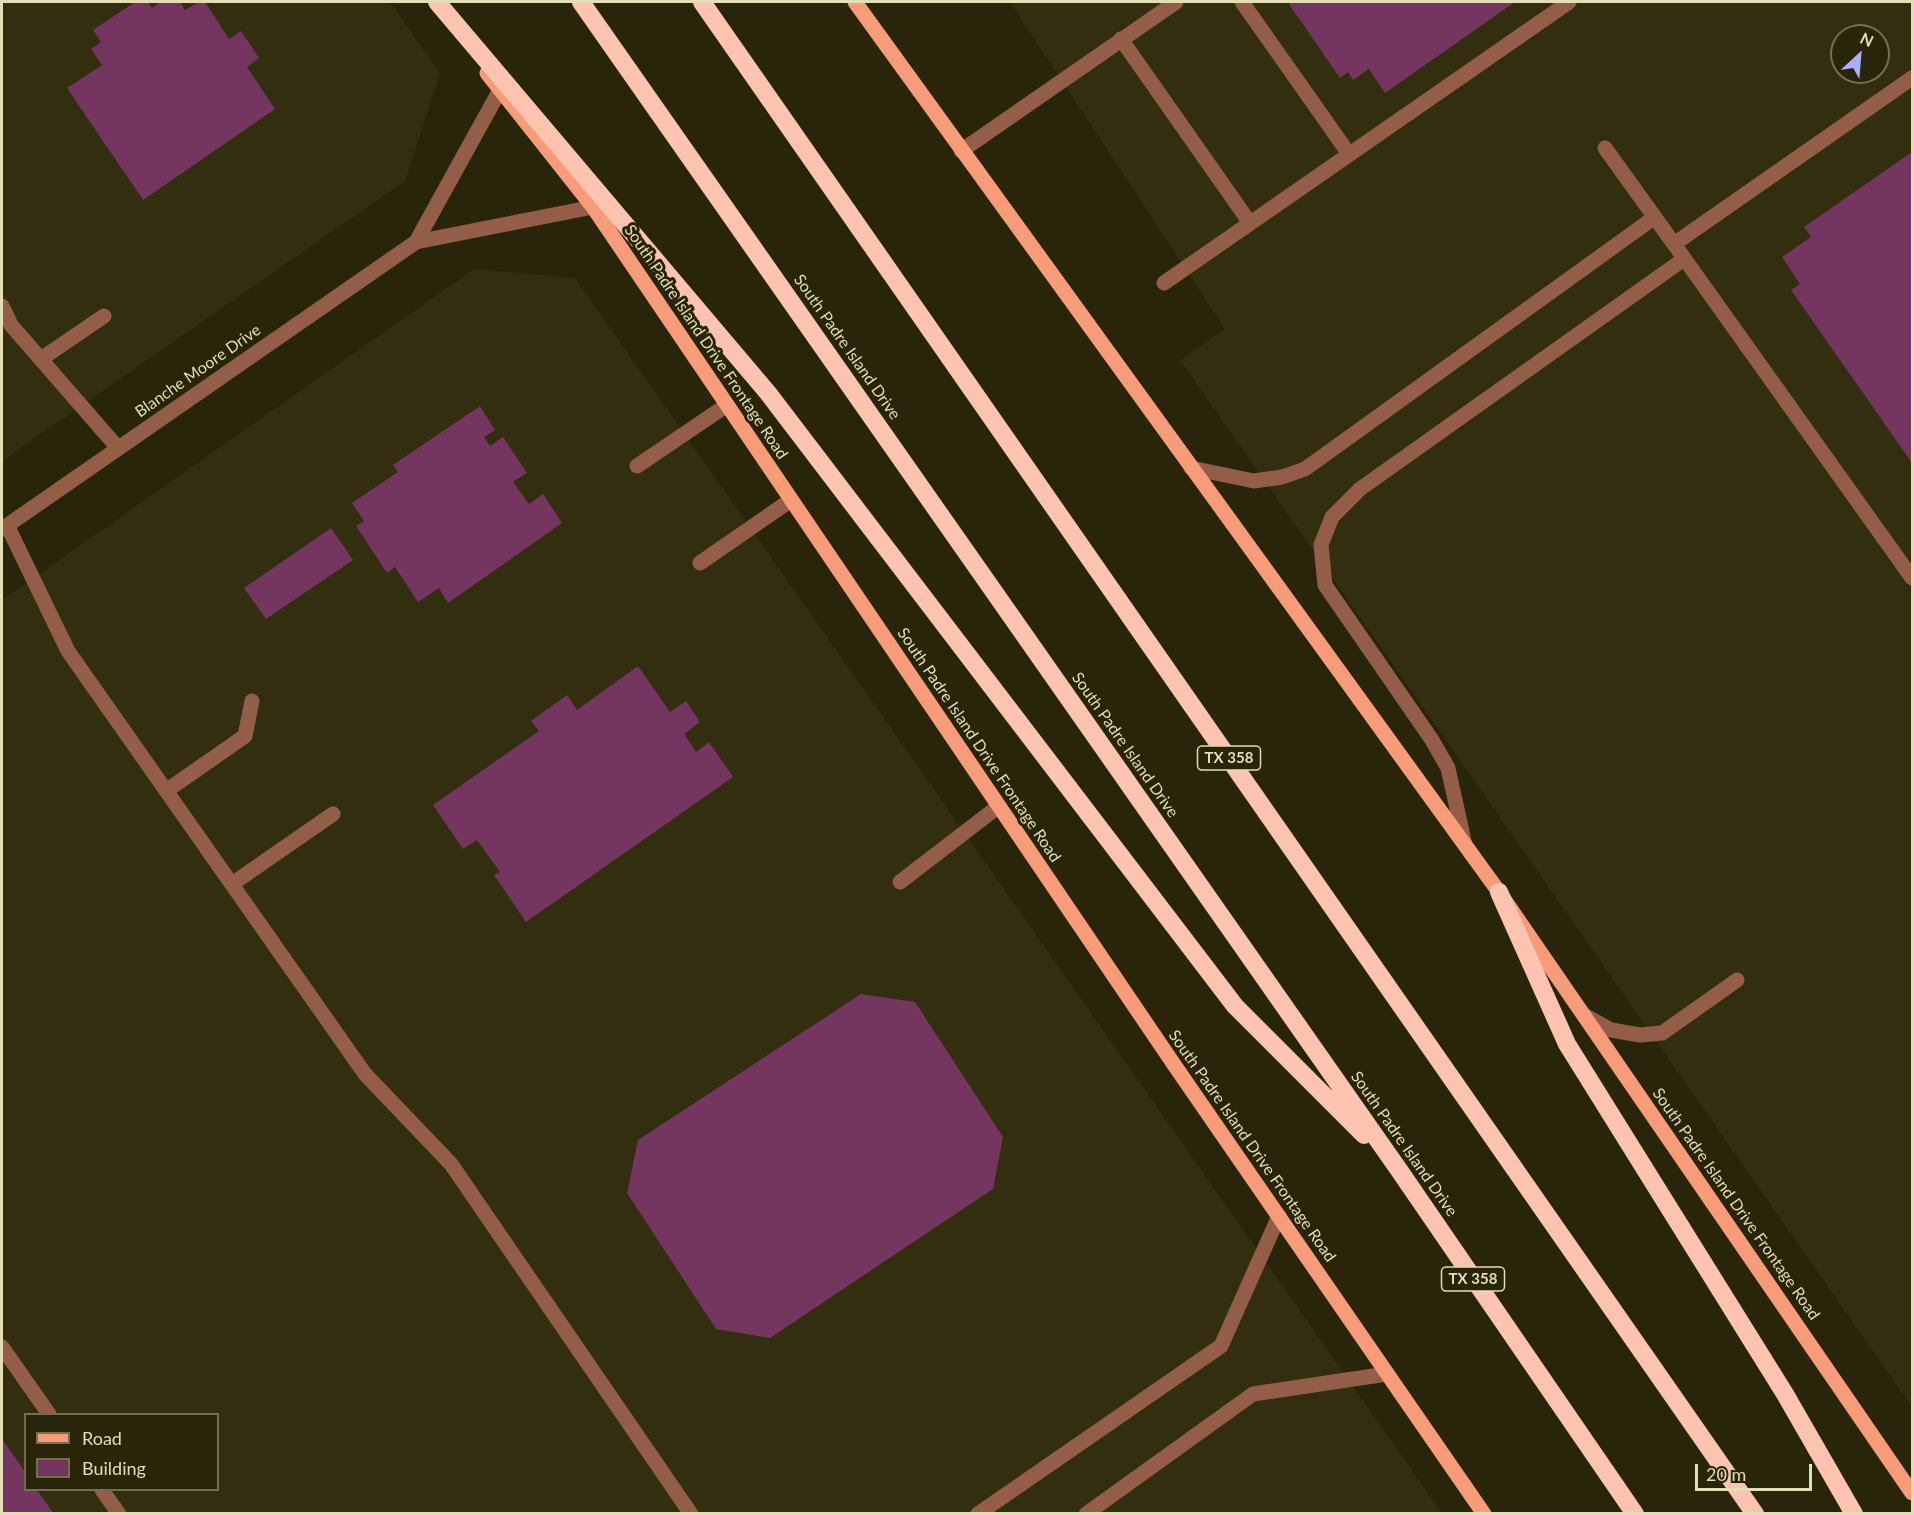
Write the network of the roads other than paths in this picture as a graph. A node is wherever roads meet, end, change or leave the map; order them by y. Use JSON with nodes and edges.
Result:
{"nodes":[{"id":1,"x":437,"y":2,"type":"edge"},
{"id":2,"x":581,"y":2,"type":"edge"},
{"id":3,"x":702,"y":2,"type":"edge"},
{"id":4,"x":855,"y":2,"type":"edge"},
{"id":5,"x":1176,"y":2,"type":"edge"},
{"id":6,"x":1242,"y":2,"type":"edge"},
{"id":7,"x":1569,"y":2,"type":"edge"},
{"id":8,"x":1121,"y":39,"type":"junction"},
{"id":9,"x":1912,"y":78,"type":"edge"},
{"id":10,"x":500,"y":90,"type":"junction"},
{"id":11,"x":1605,"y":148,"type":"dead end"},
{"id":12,"x":961,"y":151,"type":"junction"},
{"id":13,"x":1349,"y":154,"type":"junction"},
{"id":14,"x":593,"y":207,"type":"junction"},
{"id":15,"x":1655,"y":217,"type":"junction"},
{"id":16,"x":1250,"y":223,"type":"junction"},
{"id":17,"x":416,"y":242,"type":"junction"},
{"id":18,"x":1674,"y":244,"type":"junction"},
{"id":19,"x":1684,"y":259,"type":"junction"},
{"id":20,"x":1164,"y":283,"type":"dead end"},
{"id":21,"x":2,"y":306,"type":"edge"},
{"id":22,"x":104,"y":316,"type":"dead end"},
{"id":23,"x":41,"y":359,"type":"junction"},
{"id":24,"x":727,"y":405,"type":"junction"},
{"id":25,"x":118,"y":448,"type":"junction"},
{"id":26,"x":637,"y":466,"type":"dead end"},
{"id":27,"x":1191,"y":468,"type":"junction"},
{"id":28,"x":791,"y":500,"type":"junction"},
{"id":29,"x":4,"y":527,"type":"edge"},
{"id":30,"x":700,"y":563,"type":"dead end"},
{"id":31,"x":1912,"y":578,"type":"edge"},
{"id":32,"x":252,"y":701,"type":"dead end"},
{"id":33,"x":166,"y":791,"type":"junction"},
{"id":34,"x":999,"y":806,"type":"junction"},
{"id":35,"x":333,"y":814,"type":"dead end"},
{"id":36,"x":1465,"y":845,"type":"junction"},
{"id":37,"x":900,"y":882,"type":"dead end"},
{"id":38,"x":232,"y":884,"type":"junction"},
{"id":39,"x":1499,"y":892,"type":"junction"},
{"id":40,"x":1737,"y":980,"type":"dead end"},
{"id":41,"x":1584,"y":1015,"type":"junction"},
{"id":42,"x":1399,"y":1170,"type":"junction"},
{"id":43,"x":1279,"y":1216,"type":"junction"},
{"id":44,"x":2,"y":1347,"type":"edge"},
{"id":45,"x":1387,"y":1374,"type":"junction"},
{"id":46,"x":49,"y":1413,"type":"edge"},
{"id":47,"x":103,"y":1491,"type":"edge"},
{"id":48,"x":1912,"y":1493,"type":"edge"},
{"id":49,"x":119,"y":1514,"type":"edge"},
{"id":50,"x":691,"y":1514,"type":"edge"},
{"id":51,"x":978,"y":1514,"type":"edge"},
{"id":52,"x":1086,"y":1514,"type":"edge"},
{"id":53,"x":1484,"y":1514,"type":"edge"},
{"id":54,"x":1635,"y":1514,"type":"edge"},
{"id":55,"x":1755,"y":1514,"type":"edge"},
{"id":56,"x":1854,"y":1514,"type":"edge"}],
"edges":[{"from":1,"to":10,"type":"main road","name":"South Padre Island Drive Frontage Road"},
{"from":1,"to":42,"type":"highway"},
{"from":2,"to":42,"type":"highway","name":"South Padre Island Drive","number":"TX 358"},
{"from":3,"to":55,"type":"highway","number":"TX 358"},
{"from":4,"to":12,"type":"main road","name":"South Padre Island Drive Frontage Road"},
{"from":5,"to":8,"type":"street"},
{"from":6,"to":13,"type":"street"},
{"from":7,"to":13,"type":"street"},
{"from":8,"to":12,"type":"street"},
{"from":8,"to":16,"type":"street"},
{"from":9,"to":18,"type":"street"},
{"from":10,"to":14,"type":"main road","name":"South Padre Island Drive Frontage Road"},
{"from":10,"to":17,"type":"street","name":"Blanche Moore Drive"},
{"from":11,"to":15,"type":"street"},
{"from":12,"to":27,"type":"main road","name":"South Padre Island Drive Frontage Road"},
{"from":13,"to":16,"type":"street"},
{"from":14,"to":17,"type":"street","name":"Blanche Moore Drive"},
{"from":14,"to":24,"type":"main road","name":"South Padre Island Drive Frontage Road"},
{"from":15,"to":18,"type":"street"},
{"from":15,"to":27,"type":"street"},
{"from":16,"to":20,"type":"street"},
{"from":17,"to":25,"type":"street","name":"Blanche Moore Drive"},
{"from":18,"to":19,"type":"street"},
{"from":19,"to":31,"type":"street"},
{"from":19,"to":36,"type":"street"},
{"from":21,"to":23,"type":"street"},
{"from":22,"to":23,"type":"street"},
{"from":23,"to":25,"type":"street"},
{"from":24,"to":26,"type":"street"},
{"from":24,"to":28,"type":"main road","name":"South Padre Island Drive Frontage Road"},
{"from":25,"to":29,"type":"street","name":"Blanche Moore Drive"},
{"from":27,"to":36,"type":"main road","name":"South Padre Island Drive Frontage Road"},
{"from":28,"to":30,"type":"street"},
{"from":28,"to":34,"type":"main road","name":"South Padre Island Drive Frontage Road"},
{"from":29,"to":33,"type":"street"},
{"from":32,"to":33,"type":"street"},
{"from":33,"to":38,"type":"street"},
{"from":34,"to":37,"type":"street"},
{"from":34,"to":43,"type":"main road","name":"South Padre Island Drive Frontage Road"},
{"from":35,"to":38,"type":"street"},
{"from":36,"to":39,"type":"main road","name":"South Padre Island Drive Frontage Road"},
{"from":38,"to":50,"type":"street"},
{"from":39,"to":41,"type":"main road","name":"South Padre Island Drive Frontage Road"},
{"from":39,"to":56,"type":"highway"},
{"from":40,"to":41,"type":"street"},
{"from":41,"to":48,"type":"main road","name":"South Padre Island Drive Frontage Road"},
{"from":42,"to":54,"type":"highway","name":"South Padre Island Drive","number":"TX 358"},
{"from":43,"to":45,"type":"main road","name":"South Padre Island Drive Frontage Road"},
{"from":43,"to":51,"type":"street"},
{"from":44,"to":46,"type":"street"},
{"from":45,"to":52,"type":"street"},
{"from":45,"to":53,"type":"main road","name":"South Padre Island Drive Frontage Road"},
{"from":47,"to":49,"type":"street"}]}
